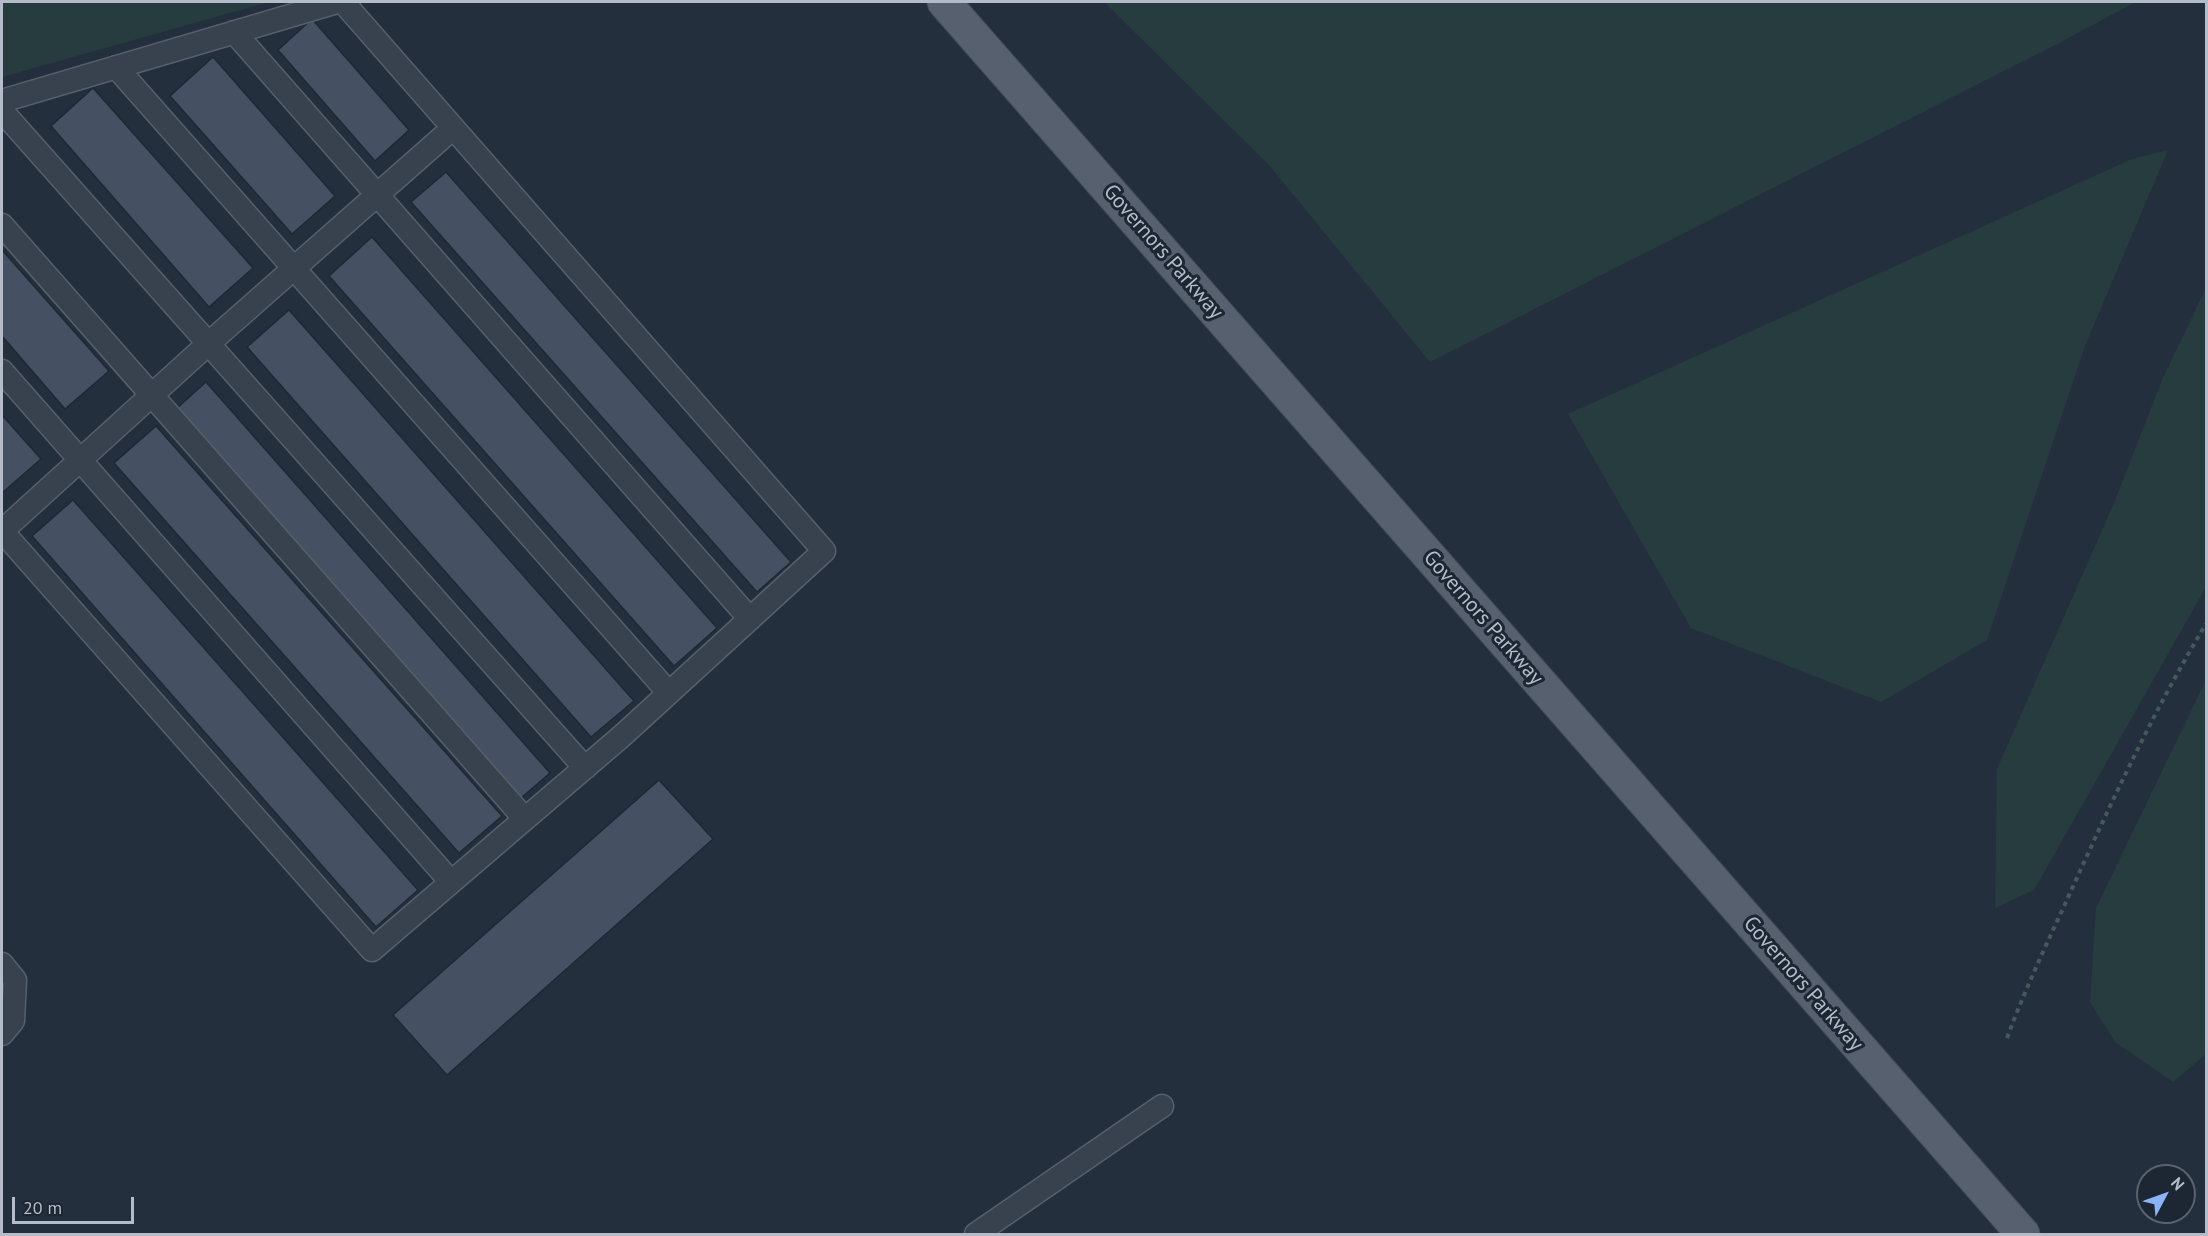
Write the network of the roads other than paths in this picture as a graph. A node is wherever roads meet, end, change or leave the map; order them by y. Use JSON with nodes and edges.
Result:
{"nodes":[{"id":1,"x":337,"y":2,"type":"edge"},
{"id":2,"x":343,"y":2,"type":"edge"},
{"id":3,"x":944,"y":2,"type":"edge"},
{"id":4,"x":234,"y":32,"type":"junction"},
{"id":5,"x":116,"y":67,"type":"junction"},
{"id":6,"x":2,"y":101,"type":"edge"},
{"id":7,"x":2,"y":111,"type":"edge"},
{"id":8,"x":453,"y":128,"type":"junction"},
{"id":9,"x":377,"y":195,"type":"junction"},
{"id":10,"x":2,"y":225,"type":"edge"},
{"id":11,"x":294,"y":268,"type":"junction"},
{"id":12,"x":208,"y":344,"type":"junction"},
{"id":13,"x":2,"y":371,"type":"edge"},
{"id":14,"x":152,"y":396,"type":"junction"},
{"id":15,"x":80,"y":460,"type":"junction"},
{"id":16,"x":2,"y":531,"type":"edge"},
{"id":17,"x":750,"y":619,"type":"junction"},
{"id":18,"x":669,"y":693,"type":"junction"},
{"id":19,"x":585,"y":768,"type":"junction"},
{"id":20,"x":525,"y":819,"type":"junction"},
{"id":21,"x":451,"y":882,"type":"junction"},
{"id":22,"x":2,"y":964,"type":"edge"},
{"id":23,"x":2,"y":1034,"type":"edge"},
{"id":24,"x":1162,"y":1106,"type":"dead end"},
{"id":25,"x":976,"y":1234,"type":"edge"},
{"id":26,"x":2023,"y":1234,"type":"edge"}],
"edges":[{"from":1,"to":4,"type":"lane"},
{"from":2,"to":8,"type":"lane"},
{"from":3,"to":26,"type":"main road","name":"Governors Parkway"},
{"from":4,"to":5,"type":"lane"},
{"from":4,"to":9,"type":"lane"},
{"from":5,"to":6,"type":"lane"},
{"from":5,"to":11,"type":"lane"},
{"from":7,"to":12,"type":"lane"},
{"from":8,"to":9,"type":"lane"},
{"from":8,"to":17,"type":"lane"},
{"from":9,"to":11,"type":"lane"},
{"from":9,"to":17,"type":"lane"},
{"from":10,"to":14,"type":"lane"},
{"from":11,"to":12,"type":"lane"},
{"from":11,"to":18,"type":"lane"},
{"from":12,"to":14,"type":"lane"},
{"from":12,"to":19,"type":"lane"},
{"from":13,"to":15,"type":"lane"},
{"from":14,"to":15,"type":"lane"},
{"from":14,"to":20,"type":"lane"},
{"from":15,"to":16,"type":"lane"},
{"from":15,"to":21,"type":"lane"},
{"from":16,"to":21,"type":"lane"},
{"from":17,"to":18,"type":"lane"},
{"from":18,"to":19,"type":"lane"},
{"from":19,"to":20,"type":"lane"},
{"from":20,"to":21,"type":"lane"},
{"from":22,"to":23,"type":"lane"},
{"from":24,"to":25,"type":"lane"}]}
